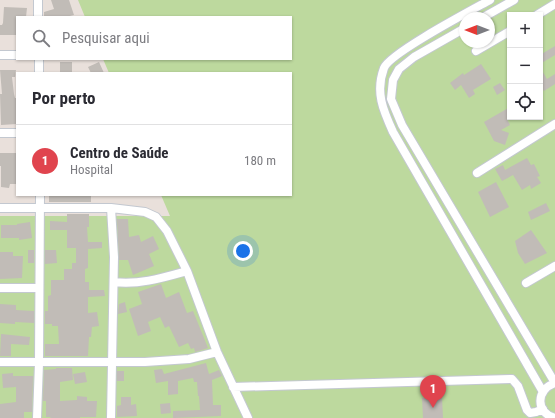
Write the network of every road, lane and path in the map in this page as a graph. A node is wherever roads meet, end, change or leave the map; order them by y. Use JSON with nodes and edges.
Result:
{"nodes":[{"id":1,"x":38,"y":0,"type":"edge"},
{"id":2,"x":490,"y":0,"type":"edge"},
{"id":3,"x":514,"y":0,"type":"edge"},
{"id":4,"x":554,"y":7,"type":"edge"},
{"id":5,"x":493,"y":12,"type":"edge"},
{"id":6,"x":543,"y":12,"type":"edge"},
{"id":7,"x":38,"y":16,"type":"edge"},
{"id":8,"x":459,"y":31,"type":"edge"},
{"id":9,"x":507,"y":33,"type":"edge"},
{"id":10,"x":476,"y":51,"type":"dead end"},
{"id":11,"x":0,"y":55,"type":"edge"},
{"id":12,"x":16,"y":55,"type":"edge"},
{"id":13,"x":39,"y":60,"type":"edge"},
{"id":14,"x":39,"y":72,"type":"edge"},
{"id":15,"x":555,"y":124,"type":"edge"},
{"id":16,"x":0,"y":133,"type":"edge"},
{"id":17,"x":16,"y":133,"type":"edge"},
{"id":18,"x":477,"y":173,"type":"dead end"},
{"id":19,"x":40,"y":196,"type":"edge"},
{"id":20,"x":0,"y":208,"type":"edge"},
{"id":21,"x":111,"y":208,"type":"junction"},
{"id":22,"x":39,"y":209,"type":"junction"},
{"id":23,"x":555,"y":266,"type":"edge"},
{"id":24,"x":187,"y":271,"type":"junction"},
{"id":25,"x":114,"y":282,"type":"junction"},
{"id":26,"x":526,"y":283,"type":"dead end"},
{"id":27,"x":0,"y":288,"type":"edge"},
{"id":28,"x":39,"y":288,"type":"junction"},
{"id":29,"x":217,"y":352,"type":"junction"},
{"id":30,"x":0,"y":362,"type":"edge"},
{"id":31,"x":111,"y":362,"type":"junction"},
{"id":32,"x":39,"y":363,"type":"junction"},
{"id":33,"x":555,"y":383,"type":"edge"},
{"id":34,"x":233,"y":387,"type":"junction"},
{"id":35,"x":543,"y":392,"type":"junction"},
{"id":36,"x":542,"y":409,"type":"junction"},
{"id":37,"x":37,"y":418,"type":"edge"},
{"id":38,"x":111,"y":418,"type":"edge"},
{"id":39,"x":248,"y":418,"type":"edge"},
{"id":40,"x":555,"y":418,"type":"edge"}],
"edges":[{"from":1,"to":7,"type":"street"},
{"from":2,"to":35,"type":"street"},
{"from":3,"to":5,"type":"street"},
{"from":4,"to":6,"type":"street"},
{"from":8,"to":33,"type":"street"},
{"from":9,"to":10,"type":"street"},
{"from":11,"to":12,"type":"street"},
{"from":13,"to":14,"type":"street"},
{"from":15,"to":18,"type":"street"},
{"from":16,"to":17,"type":"street"},
{"from":19,"to":22,"type":"street"},
{"from":20,"to":22,"type":"street"},
{"from":21,"to":22,"type":"street"},
{"from":21,"to":24,"type":"street"},
{"from":21,"to":25,"type":"street"},
{"from":22,"to":28,"type":"street"},
{"from":23,"to":26,"type":"street"},
{"from":24,"to":25,"type":"street"},
{"from":24,"to":29,"type":"street"},
{"from":25,"to":31,"type":"street"},
{"from":27,"to":28,"type":"street"},
{"from":28,"to":32,"type":"street"},
{"from":29,"to":31,"type":"street"},
{"from":29,"to":34,"type":"street"},
{"from":30,"to":32,"type":"street"},
{"from":31,"to":32,"type":"street"},
{"from":31,"to":38,"type":"street"},
{"from":32,"to":37,"type":"street"},
{"from":33,"to":35,"type":"street"},
{"from":34,"to":36,"type":"street"},
{"from":34,"to":39,"type":"street"},
{"from":35,"to":36,"type":"street"},
{"from":36,"to":40,"type":"street"}]}
